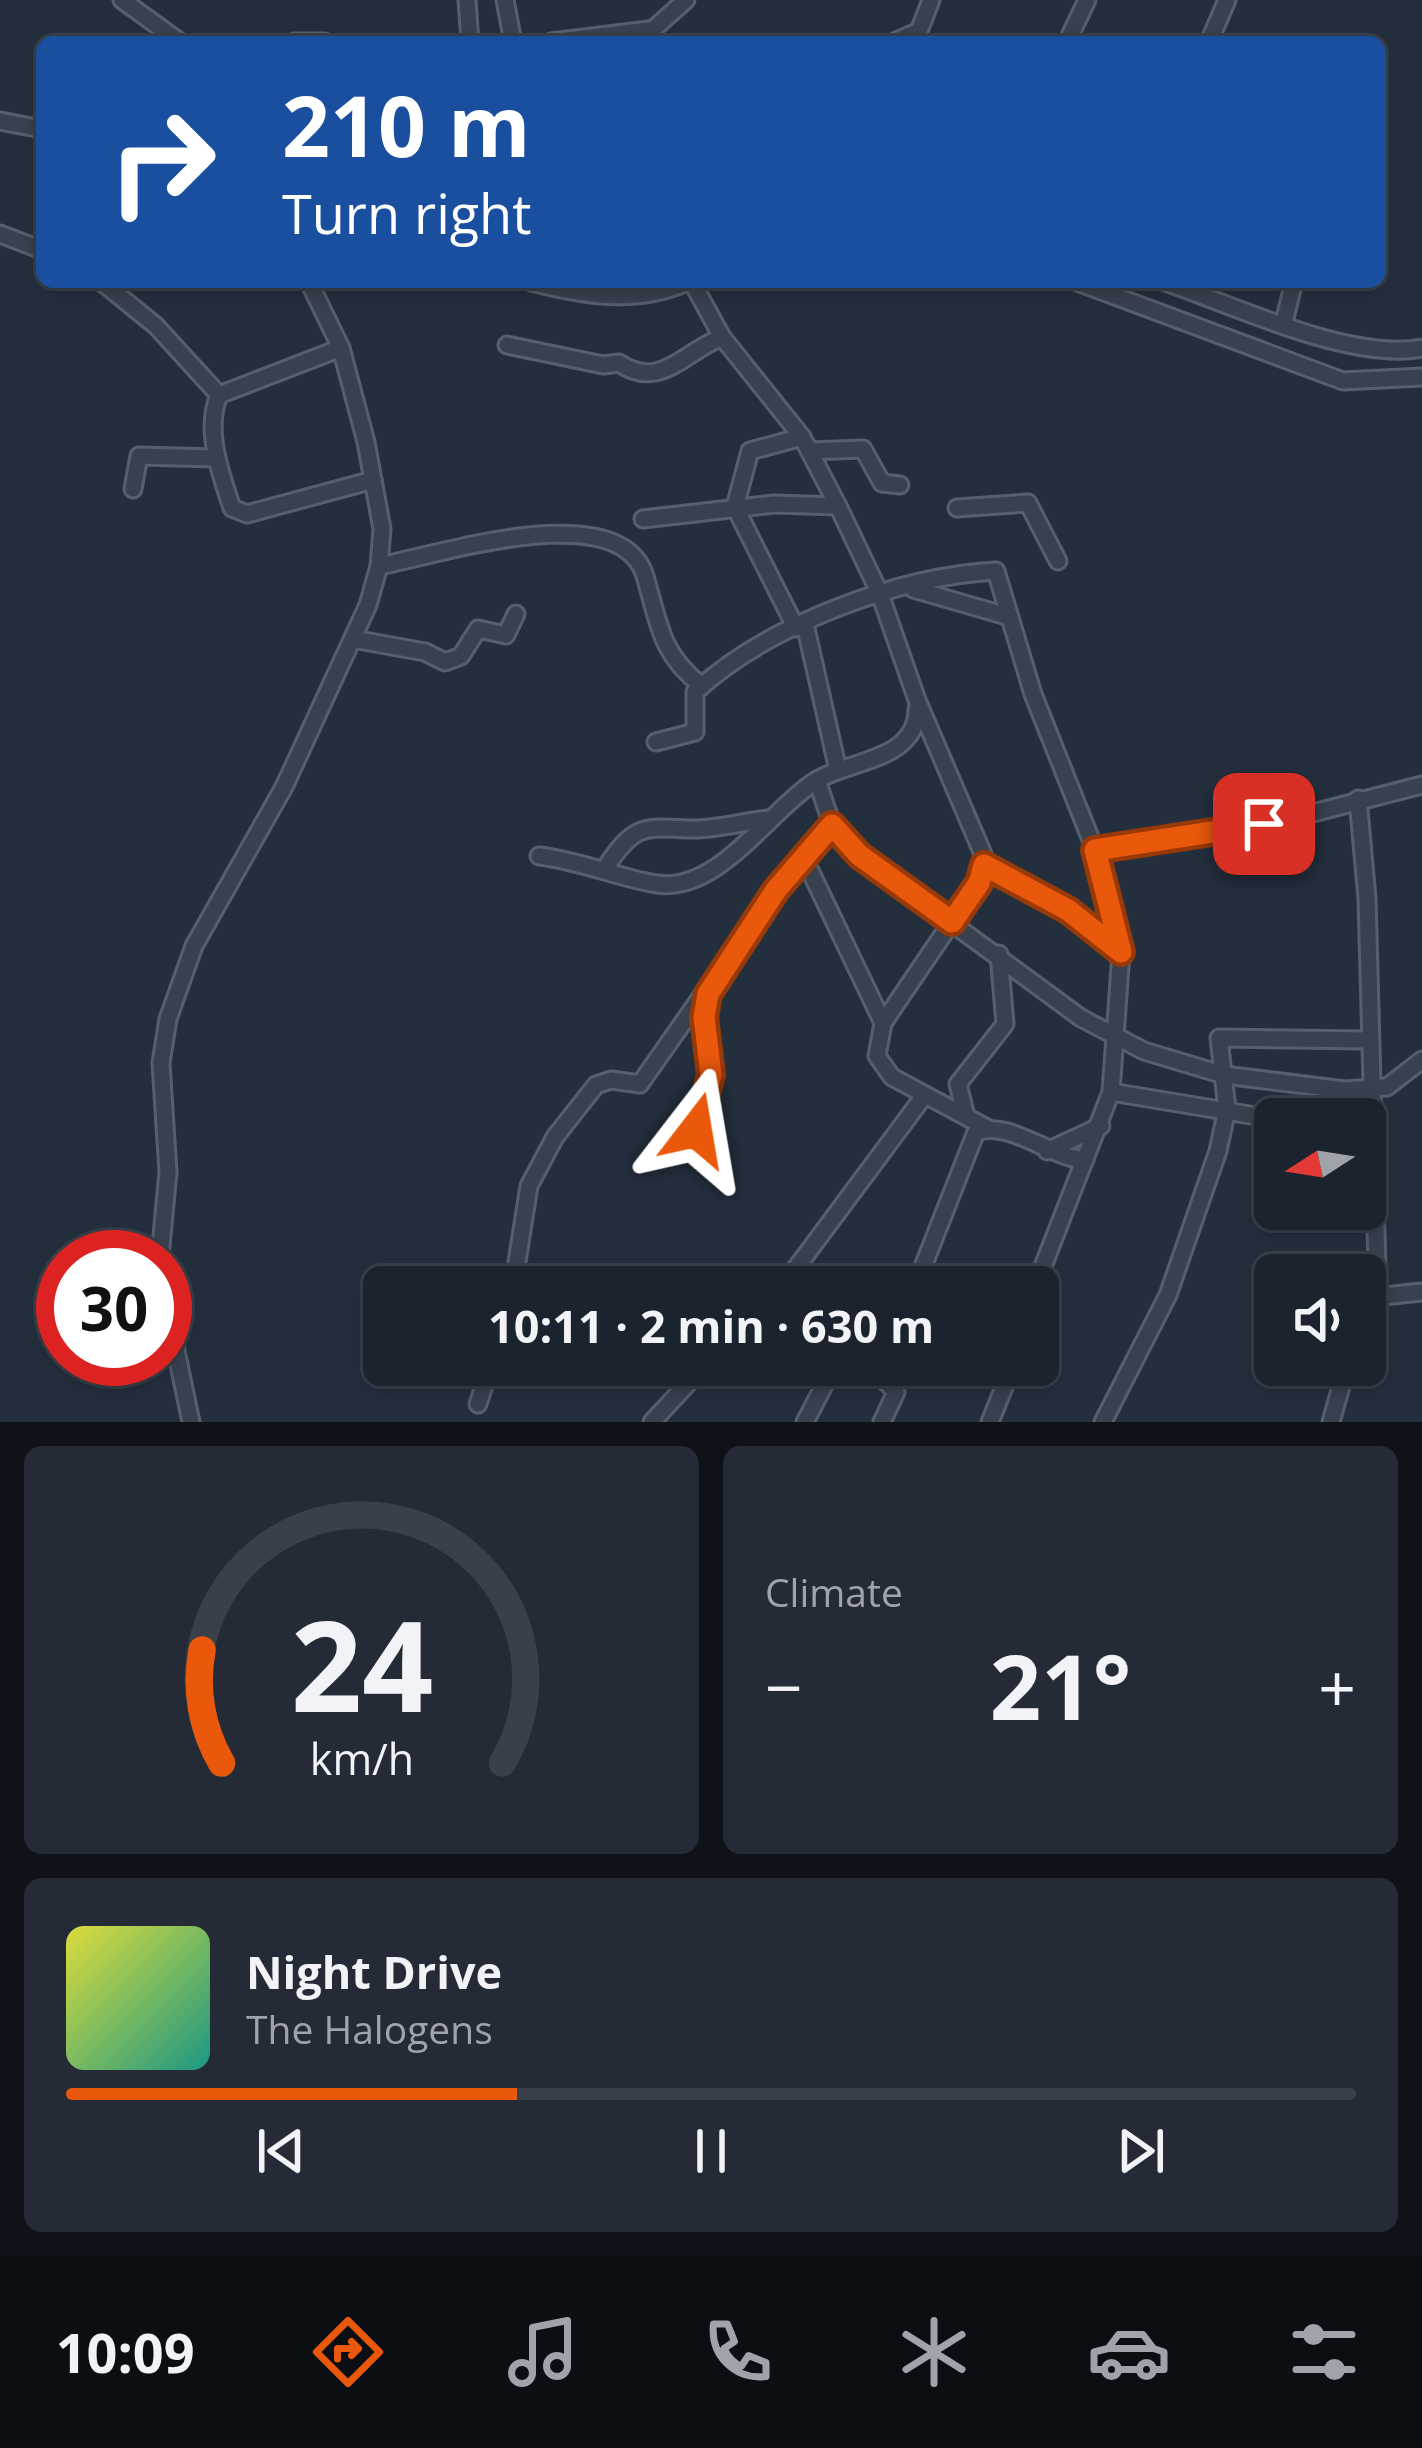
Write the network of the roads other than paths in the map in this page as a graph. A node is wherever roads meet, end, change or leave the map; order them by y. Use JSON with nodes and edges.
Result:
{"nodes":[{"id":1,"x":122,"y":0,"type":"edge"},
{"id":2,"x":467,"y":0,"type":"edge"},
{"id":3,"x":505,"y":0,"type":"edge"},
{"id":4,"x":686,"y":0,"type":"edge"},
{"id":5,"x":931,"y":0,"type":"edge"},
{"id":6,"x":1087,"y":0,"type":"edge"},
{"id":7,"x":1227,"y":0,"type":"edge"},
{"id":8,"x":169,"y":36,"type":"edge"},
{"id":9,"x":470,"y":36,"type":"edge"},
{"id":10,"x":512,"y":36,"type":"edge"},
{"id":11,"x":644,"y":36,"type":"edge"},
{"id":12,"x":909,"y":36,"type":"edge"},
{"id":13,"x":1069,"y":36,"type":"edge"},
{"id":14,"x":1212,"y":36,"type":"edge"},
{"id":15,"x":0,"y":121,"type":"edge"},
{"id":16,"x":36,"y":128,"type":"edge"},
{"id":17,"x":0,"y":234,"type":"edge"},
{"id":18,"x":36,"y":248,"type":"edge"},
{"id":19,"x":109,"y":288,"type":"edge"},
{"id":20,"x":312,"y":288,"type":"edge"},
{"id":21,"x":580,"y":288,"type":"edge"},
{"id":22,"x":667,"y":288,"type":"edge"},
{"id":23,"x":693,"y":288,"type":"edge"},
{"id":24,"x":1093,"y":288,"type":"edge"},
{"id":25,"x":1183,"y":288,"type":"edge"},
{"id":26,"x":1292,"y":288,"type":"edge"},
{"id":27,"x":1284,"y":322,"type":"junction"},
{"id":28,"x":722,"y":337,"type":"junction"},
{"id":29,"x":508,"y":345,"type":"dead end"},
{"id":30,"x":341,"y":348,"type":"junction"},
{"id":31,"x":1422,"y":348,"type":"edge"},
{"id":32,"x":1422,"y":377,"type":"edge"},
{"id":33,"x":219,"y":395,"type":"junction"},
{"id":34,"x":806,"y":444,"type":"junction"},
{"id":35,"x":217,"y":458,"type":"junction"},
{"id":36,"x":373,"y":480,"type":"junction"},
{"id":37,"x":900,"y":485,"type":"dead end"},
{"id":38,"x":133,"y":489,"type":"dead end"},
{"id":39,"x":838,"y":506,"type":"junction"},
{"id":40,"x":735,"y":507,"type":"junction"},
{"id":41,"x":957,"y":508,"type":"dead end"},
{"id":42,"x":643,"y":519,"type":"dead end"},
{"id":43,"x":1058,"y":561,"type":"dead end"},
{"id":44,"x":379,"y":566,"type":"junction"},
{"id":45,"x":904,"y":587,"type":"junction"},
{"id":46,"x":880,"y":594,"type":"junction"},
{"id":47,"x":516,"y":614,"type":"dead end"},
{"id":48,"x":1010,"y":617,"type":"junction"},
{"id":49,"x":800,"y":626,"type":"junction"},
{"id":50,"x":353,"y":639,"type":"junction"},
{"id":51,"x":702,"y":686,"type":"junction"},
{"id":52,"x":917,"y":700,"type":"junction"},
{"id":53,"x":656,"y":742,"type":"dead end"},
{"id":54,"x":838,"y":770,"type":"junction"},
{"id":55,"x":817,"y":780,"type":"junction"},
{"id":56,"x":1422,"y":785,"type":"edge"},
{"id":57,"x":1358,"y":799,"type":"junction"},
{"id":58,"x":770,"y":818,"type":"junction"},
{"id":59,"x":832,"y":825,"type":"junction"},
{"id":60,"x":1095,"y":850,"type":"junction"},
{"id":61,"x":539,"y":856,"type":"dead end"},
{"id":62,"x":804,"y":858,"type":"junction"},
{"id":63,"x":984,"y":865,"type":"junction"},
{"id":64,"x":606,"y":867,"type":"junction"},
{"id":65,"x":952,"y":922,"type":"junction"},
{"id":66,"x":1121,"y":952,"type":"junction"},
{"id":67,"x":999,"y":954,"type":"junction"},
{"id":68,"x":708,"y":994,"type":"junction"},
{"id":69,"x":883,"y":1023,"type":"junction"},
{"id":70,"x":1117,"y":1040,"type":"junction"},
{"id":71,"x":1367,"y":1040,"type":"junction"},
{"id":72,"x":1422,"y":1060,"type":"edge"},
{"id":73,"x":1224,"y":1075,"type":"junction"},
{"id":74,"x":1371,"y":1090,"type":"junction"},
{"id":75,"x":1111,"y":1092,"type":"junction"},
{"id":76,"x":924,"y":1096,"type":"junction"},
{"id":77,"x":1371,"y":1098,"type":"edge"},
{"id":78,"x":1227,"y":1109,"type":"junction"},
{"id":79,"x":1254,"y":1113,"type":"edge"},
{"id":80,"x":966,"y":1116,"type":"junction"},
{"id":81,"x":1101,"y":1126,"type":"junction"},
{"id":82,"x":987,"y":1128,"type":"junction"},
{"id":83,"x":696,"y":1130,"type":"dead end"},
{"id":84,"x":1047,"y":1151,"type":"junction"},
{"id":85,"x":1085,"y":1160,"type":"junction"},
{"id":86,"x":163,"y":1230,"type":"edge"},
{"id":87,"x":516,"y":1266,"type":"edge"},
{"id":88,"x":798,"y":1266,"type":"edge"},
{"id":89,"x":923,"y":1266,"type":"edge"},
{"id":90,"x":1043,"y":1266,"type":"edge"},
{"id":91,"x":1422,"y":1292,"type":"edge"},
{"id":92,"x":1386,"y":1296,"type":"edge"},
{"id":93,"x":183,"y":1386,"type":"edge"},
{"id":94,"x":484,"y":1386,"type":"edge"},
{"id":95,"x":685,"y":1386,"type":"edge"},
{"id":96,"x":824,"y":1386,"type":"edge"},
{"id":97,"x":890,"y":1386,"type":"edge"},
{"id":98,"x":1005,"y":1386,"type":"edge"},
{"id":99,"x":1341,"y":1386,"type":"edge"},
{"id":100,"x":478,"y":1404,"type":"dead end"},
{"id":101,"x":191,"y":1422,"type":"edge"},
{"id":102,"x":652,"y":1422,"type":"edge"},
{"id":103,"x":806,"y":1422,"type":"edge"},
{"id":104,"x":882,"y":1422,"type":"edge"},
{"id":105,"x":990,"y":1422,"type":"edge"},
{"id":106,"x":1103,"y":1422,"type":"edge"},
{"id":107,"x":1331,"y":1422,"type":"edge"}],
"edges":[{"from":1,"to":8,"type":"street"},
{"from":2,"to":9,"type":"street"},
{"from":3,"to":10,"type":"street"},
{"from":4,"to":11,"type":"street"},
{"from":5,"to":12,"type":"street"},
{"from":6,"to":13,"type":"street"},
{"from":7,"to":14,"type":"street"},
{"from":15,"to":16,"type":"street"},
{"from":17,"to":18,"type":"street"},
{"from":19,"to":33,"type":"street"},
{"from":20,"to":30,"type":"street"},
{"from":21,"to":22,"type":"street"},
{"from":23,"to":28,"type":"street"},
{"from":24,"to":32,"type":"street"},
{"from":25,"to":27,"type":"street"},
{"from":26,"to":27,"type":"street"},
{"from":27,"to":31,"type":"street"},
{"from":28,"to":29,"type":"street"},
{"from":28,"to":34,"type":"street"},
{"from":30,"to":33,"type":"street"},
{"from":30,"to":36,"type":"street"},
{"from":33,"to":35,"type":"street"},
{"from":34,"to":37,"type":"street"},
{"from":34,"to":39,"type":"street"},
{"from":34,"to":40,"type":"street"},
{"from":35,"to":36,"type":"street"},
{"from":35,"to":38,"type":"street"},
{"from":36,"to":44,"type":"street"},
{"from":39,"to":40,"type":"street"},
{"from":39,"to":46,"type":"street"},
{"from":40,"to":42,"type":"street"},
{"from":40,"to":49,"type":"street"},
{"from":41,"to":43,"type":"street"},
{"from":44,"to":50,"type":"street"},
{"from":44,"to":51,"type":"street"},
{"from":45,"to":46,"type":"street"},
{"from":45,"to":48,"type":"street"},
{"from":45,"to":48,"type":"street"},
{"from":46,"to":49,"type":"street"},
{"from":46,"to":52,"type":"street"},
{"from":47,"to":50,"type":"street"},
{"from":48,"to":60,"type":"street"},
{"from":49,"to":51,"type":"street"},
{"from":49,"to":54,"type":"street"},
{"from":50,"to":86,"type":"street"},
{"from":51,"to":53,"type":"street"},
{"from":52,"to":54,"type":"street"},
{"from":52,"to":63,"type":"street"},
{"from":54,"to":55,"type":"street"},
{"from":55,"to":58,"type":"street"},
{"from":55,"to":59,"type":"street"},
{"from":56,"to":57,"type":"street"},
{"from":57,"to":60,"type":"street"},
{"from":57,"to":71,"type":"street"},
{"from":58,"to":64,"type":"street"},
{"from":58,"to":64,"type":"street"},
{"from":59,"to":62,"type":"street"},
{"from":59,"to":65,"type":"street"},
{"from":60,"to":66,"type":"street"},
{"from":61,"to":64,"type":"street"},
{"from":62,"to":68,"type":"street"},
{"from":62,"to":69,"type":"street"},
{"from":63,"to":65,"type":"street"},
{"from":63,"to":66,"type":"street"},
{"from":65,"to":67,"type":"street"},
{"from":65,"to":69,"type":"street"},
{"from":66,"to":70,"type":"street"},
{"from":67,"to":70,"type":"street"},
{"from":67,"to":80,"type":"street"},
{"from":68,"to":83,"type":"street"},
{"from":68,"to":87,"type":"street"},
{"from":69,"to":76,"type":"street"},
{"from":70,"to":73,"type":"street"},
{"from":70,"to":75,"type":"street"},
{"from":71,"to":73,"type":"street"},
{"from":71,"to":74,"type":"street"},
{"from":72,"to":74,"type":"street"},
{"from":73,"to":74,"type":"street"},
{"from":73,"to":78,"type":"street"},
{"from":74,"to":77,"type":"street"},
{"from":75,"to":78,"type":"street"},
{"from":75,"to":81,"type":"street"},
{"from":76,"to":80,"type":"street"},
{"from":76,"to":88,"type":"street"},
{"from":78,"to":79,"type":"street"},
{"from":78,"to":106,"type":"street"},
{"from":80,"to":82,"type":"street"},
{"from":81,"to":84,"type":"street"},
{"from":81,"to":85,"type":"street"},
{"from":82,"to":84,"type":"street"},
{"from":82,"to":89,"type":"street"},
{"from":84,"to":85,"type":"street"},
{"from":85,"to":90,"type":"street"},
{"from":91,"to":92,"type":"street"},
{"from":93,"to":101,"type":"street"},
{"from":94,"to":100,"type":"street"},
{"from":95,"to":102,"type":"street"},
{"from":96,"to":103,"type":"street"},
{"from":97,"to":104,"type":"street"},
{"from":98,"to":105,"type":"street"},
{"from":99,"to":107,"type":"street"}]}
